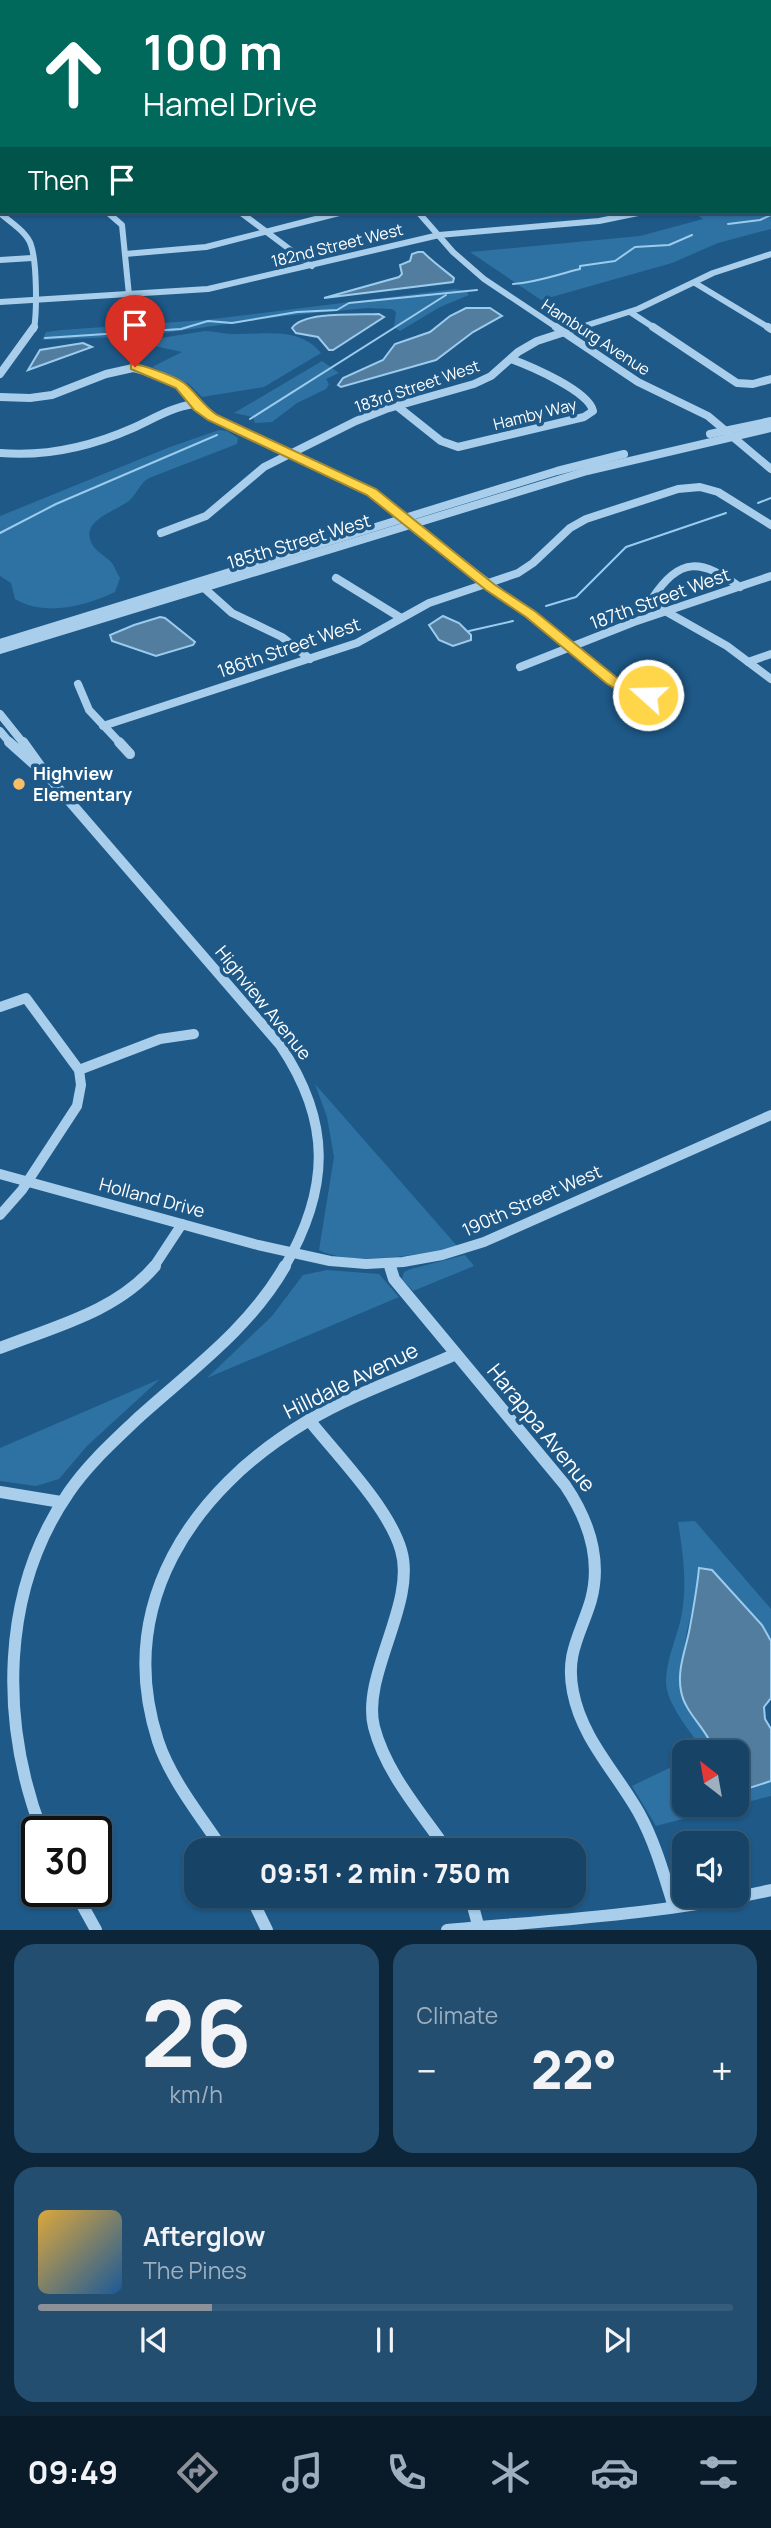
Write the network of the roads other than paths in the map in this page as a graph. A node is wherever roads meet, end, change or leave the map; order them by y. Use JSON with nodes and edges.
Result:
{"nodes":[{"id":1,"x":1,"y":214,"type":"edge"},
{"id":2,"x":109,"y":214,"type":"edge"},
{"id":3,"x":243,"y":214,"type":"edge"},
{"id":4,"x":336,"y":214,"type":"edge"},
{"id":5,"x":420,"y":214,"type":"edge"},
{"id":6,"x":593,"y":214,"type":"edge"},
{"id":7,"x":633,"y":214,"type":"edge"},
{"id":8,"x":599,"y":221,"type":"junction"},
{"id":9,"x":268,"y":232,"type":"junction"},
{"id":10,"x":439,"y":235,"type":"junction"},
{"id":11,"x":125,"y":254,"type":"junction"},
{"id":12,"x":769,"y":256,"type":"edge"},
{"id":13,"x":32,"y":258,"type":"junction"},
{"id":14,"x":0,"y":260,"type":"edge"},
{"id":15,"x":312,"y":266,"type":"junction"},
{"id":16,"x":695,"y":283,"type":"junction"},
{"id":17,"x":129,"y":295,"type":"junction"},
{"id":18,"x":37,"y":300,"type":"junction"},
{"id":19,"x":0,"y":302,"type":"edge"},
{"id":20,"x":630,"y":312,"type":"junction"},
{"id":21,"x":771,"y":328,"type":"edge"},
{"id":22,"x":563,"y":332,"type":"junction"},
{"id":23,"x":510,"y":359,"type":"junction"},
{"id":24,"x":0,"y":374,"type":"edge"},
{"id":25,"x":771,"y":379,"type":"edge"},
{"id":26,"x":0,"y":397,"type":"edge"},
{"id":27,"x":194,"y":404,"type":"junction"},
{"id":28,"x":397,"y":406,"type":"junction"},
{"id":29,"x":771,"y":421,"type":"edge"},
{"id":30,"x":771,"y":428,"type":"edge"},
{"id":31,"x":729,"y":434,"type":"junction"},
{"id":32,"x":0,"y":453,"type":"edge"},
{"id":33,"x":290,"y":453,"type":"junction"},
{"id":34,"x":771,"y":469,"type":"edge"},
{"id":35,"x":409,"y":520,"type":"junction"},
{"id":36,"x":771,"y":525,"type":"edge"},
{"id":37,"x":161,"y":533,"type":"dead end"},
{"id":38,"x":771,"y":576,"type":"edge"},
{"id":39,"x":336,"y":578,"type":"dead end"},
{"id":40,"x":486,"y":584,"type":"junction"},
{"id":41,"x":740,"y":586,"type":"junction"},
{"id":42,"x":204,"y":588,"type":"junction"},
{"id":43,"x":665,"y":611,"type":"junction"},
{"id":44,"x":401,"y":618,"type":"junction"},
{"id":45,"x":0,"y":643,"type":"edge"},
{"id":46,"x":572,"y":649,"type":"junction"},
{"id":47,"x":0,"y":650,"type":"edge"},
{"id":48,"x":771,"y":654,"type":"edge"},
{"id":49,"x":310,"y":659,"type":"junction"},
{"id":50,"x":748,"y":662,"type":"junction"},
{"id":51,"x":520,"y":667,"type":"dead end"},
{"id":52,"x":771,"y":679,"type":"edge"},
{"id":53,"x":78,"y":684,"type":"dead end"},
{"id":54,"x":619,"y":685,"type":"dead end"},
{"id":55,"x":0,"y":714,"type":"edge"},
{"id":56,"x":103,"y":726,"type":"junction"},
{"id":57,"x":0,"y":731,"type":"edge"},
{"id":58,"x":130,"y":754,"type":"dead end"},
{"id":59,"x":46,"y":774,"type":"junction"},
{"id":60,"x":0,"y":1007,"type":"edge"},
{"id":61,"x":194,"y":1034,"type":"dead end"},
{"id":62,"x":79,"y":1070,"type":"junction"},
{"id":63,"x":771,"y":1115,"type":"edge"},
{"id":64,"x":0,"y":1174,"type":"edge"},
{"id":65,"x":27,"y":1182,"type":"junction"},
{"id":66,"x":0,"y":1215,"type":"edge"},
{"id":67,"x":182,"y":1224,"type":"junction"},
{"id":68,"x":295,"y":1255,"type":"junction"},
{"id":69,"x":390,"y":1265,"type":"junction"},
{"id":70,"x":0,"y":1348,"type":"edge"},
{"id":71,"x":456,"y":1354,"type":"junction"},
{"id":72,"x":309,"y":1420,"type":"junction"},
{"id":73,"x":0,"y":1492,"type":"edge"},
{"id":74,"x":61,"y":1502,"type":"junction"},
{"id":75,"x":34,"y":1816,"type":"edge"},
{"id":76,"x":215,"y":1838,"type":"edge"},
{"id":77,"x":439,"y":1838,"type":"edge"},
{"id":78,"x":771,"y":1890,"type":"edge"},
{"id":79,"x":749,"y":1895,"type":"edge"},
{"id":80,"x":672,"y":1901,"type":"edge"},
{"id":81,"x":83,"y":1907,"type":"edge"},
{"id":82,"x":672,"y":1907,"type":"edge"},
{"id":83,"x":256,"y":1908,"type":"edge"},
{"id":84,"x":474,"y":1908,"type":"edge"},
{"id":85,"x":478,"y":1924,"type":"junction"},
{"id":86,"x":96,"y":1930,"type":"edge"},
{"id":87,"x":267,"y":1930,"type":"edge"},
{"id":88,"x":447,"y":1930,"type":"edge"}],
"edges":[{"from":1,"to":13,"type":"street"},
{"from":2,"to":11,"type":"street"},
{"from":3,"to":9,"type":"street"},
{"from":4,"to":9,"type":"street"},
{"from":5,"to":10,"type":"street","name":"Hamburg Avenue"},
{"from":6,"to":8,"type":"street"},
{"from":7,"to":8,"type":"street","name":"182nd Street West"},
{"from":8,"to":10,"type":"street","name":"182nd Street West"},
{"from":9,"to":11,"type":"street"},
{"from":9,"to":15,"type":"street"},
{"from":10,"to":15,"type":"street","name":"182nd Street West"},
{"from":10,"to":22,"type":"street","name":"Hamburg Avenue"},
{"from":11,"to":17,"type":"street"},
{"from":12,"to":16,"type":"street","name":"183rd Street West"},
{"from":13,"to":14,"type":"street"},
{"from":13,"to":18,"type":"street"},
{"from":15,"to":17,"type":"street","name":"182nd Street West"},
{"from":16,"to":20,"type":"street","name":"183rd Street West"},
{"from":16,"to":21,"type":"street"},
{"from":17,"to":18,"type":"street","name":"182nd Street West"},
{"from":18,"to":19,"type":"street","name":"182nd Street West"},
{"from":18,"to":24,"type":"street"},
{"from":20,"to":22,"type":"street","name":"183rd Street West"},
{"from":20,"to":25,"type":"street"},
{"from":22,"to":23,"type":"street","name":"183rd Street West"},
{"from":22,"to":31,"type":"street","name":"Hamburg Avenue"},
{"from":23,"to":28,"type":"street","name":"183rd Street West"},
{"from":23,"to":28,"type":"street","name":"Hamby Way"},
{"from":26,"to":27,"type":"street"},
{"from":27,"to":32,"type":"street"},
{"from":27,"to":33,"type":"street"},
{"from":28,"to":33,"type":"street","name":"183rd Street West"},
{"from":29,"to":31,"type":"street","name":"185th Street West"},
{"from":30,"to":31,"type":"street","name":"185th Street West"},
{"from":31,"to":34,"type":"street","name":"Hamburg Avenue"},
{"from":31,"to":35,"type":"street","name":"185th Street West"},
{"from":33,"to":35,"type":"street"},
{"from":33,"to":37,"type":"street","name":"183rd Street West"},
{"from":35,"to":40,"type":"street"},
{"from":35,"to":42,"type":"street","name":"185th Street West"},
{"from":35,"to":45,"type":"street","name":"185th Street West"},
{"from":36,"to":40,"type":"street","name":"186th Street West"},
{"from":38,"to":41,"type":"street","name":"187th Street West"},
{"from":39,"to":44,"type":"street"},
{"from":40,"to":44,"type":"street","name":"186th Street West"},
{"from":40,"to":46,"type":"street"},
{"from":41,"to":43,"type":"street","name":"187th Street West"},
{"from":41,"to":43,"type":"street"},
{"from":42,"to":47,"type":"street","name":"185th Street West"},
{"from":42,"to":49,"type":"street"},
{"from":43,"to":46,"type":"street","name":"187th Street West"},
{"from":43,"to":50,"type":"street"},
{"from":44,"to":49,"type":"street","name":"186th Street West"},
{"from":46,"to":51,"type":"street","name":"187th Street West"},
{"from":46,"to":54,"type":"street"},
{"from":48,"to":50,"type":"street"},
{"from":49,"to":56,"type":"street","name":"186th Street West"},
{"from":50,"to":52,"type":"street"},
{"from":53,"to":56,"type":"street"},
{"from":55,"to":59,"type":"street","name":"Highview Avenue"},
{"from":56,"to":58,"type":"street"},
{"from":57,"to":59,"type":"street","name":"Highview Avenue"},
{"from":59,"to":68,"type":"street","name":"Highview Avenue"},
{"from":60,"to":62,"type":"street"},
{"from":61,"to":62,"type":"street"},
{"from":62,"to":65,"type":"street"},
{"from":63,"to":69,"type":"street","name":"190th Street West"},
{"from":64,"to":65,"type":"street","name":"Holland Drive"},
{"from":65,"to":66,"type":"street"},
{"from":65,"to":67,"type":"street","name":"Holland Drive"},
{"from":67,"to":68,"type":"street","name":"Holland Drive"},
{"from":67,"to":70,"type":"street"},
{"from":68,"to":69,"type":"street","name":"190th Street West"},
{"from":68,"to":74,"type":"street","name":"Highview Avenue"},
{"from":69,"to":71,"type":"street","name":"Harappa Avenue"},
{"from":71,"to":72,"type":"street","name":"Hilldale Avenue"},
{"from":71,"to":80,"type":"street","name":"Harappa Avenue"},
{"from":72,"to":76,"type":"street","name":"Hilldale Avenue"},
{"from":72,"to":77,"type":"street"},
{"from":73,"to":74,"type":"street"},
{"from":74,"to":75,"type":"street","name":"Highview Avenue"},
{"from":78,"to":79,"type":"street"},
{"from":81,"to":86,"type":"street"},
{"from":82,"to":85,"type":"street"},
{"from":83,"to":87,"type":"street"},
{"from":84,"to":85,"type":"street"},
{"from":85,"to":88,"type":"street"}]}
